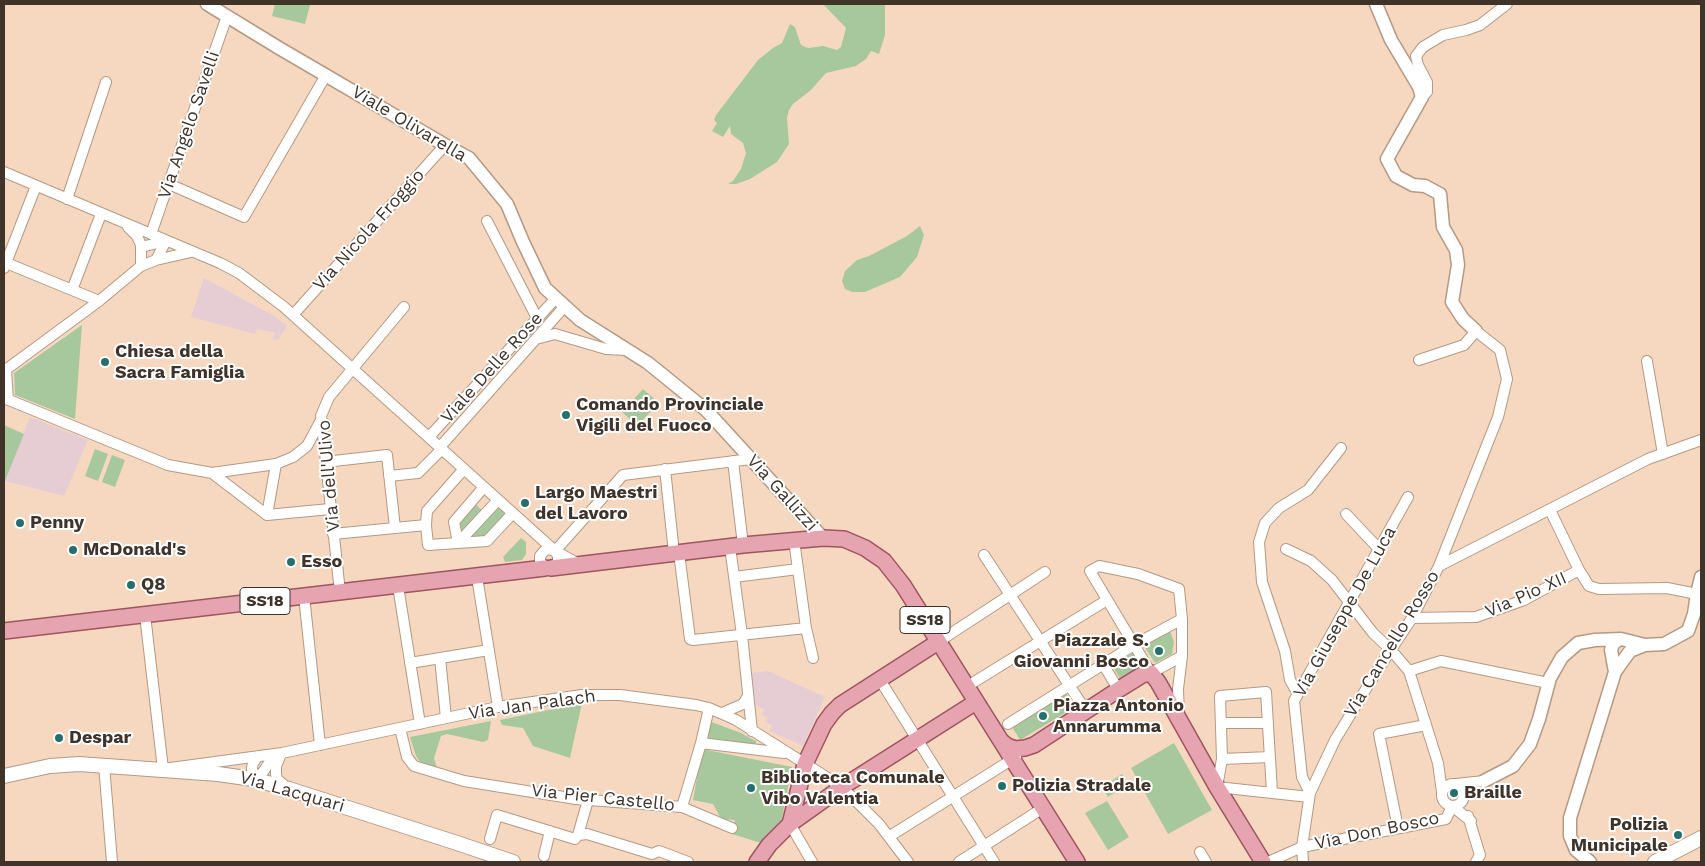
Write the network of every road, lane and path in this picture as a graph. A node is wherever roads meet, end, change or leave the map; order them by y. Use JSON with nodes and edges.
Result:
{"nodes":[{"id":1,"x":207,"y":4,"type":"edge"},
{"id":2,"x":1376,"y":4,"type":"edge"},
{"id":3,"x":1507,"y":4,"type":"edge"},
{"id":4,"x":226,"y":16,"type":"junction"},
{"id":5,"x":326,"y":75,"type":"junction"},
{"id":6,"x":106,"y":82,"type":"dead end"},
{"id":7,"x":1422,"y":98,"type":"junction"},
{"id":8,"x":444,"y":145,"type":"junction"},
{"id":9,"x":4,"y":172,"type":"edge"},
{"id":10,"x":169,"y":184,"type":"junction"},
{"id":11,"x":36,"y":186,"type":"junction"},
{"id":12,"x":66,"y":199,"type":"junction"},
{"id":13,"x":101,"y":214,"type":"junction"},
{"id":14,"x":487,"y":221,"type":"dead end"},
{"id":15,"x":123,"y":222,"type":"junction"},
{"id":16,"x":151,"y":234,"type":"junction"},
{"id":17,"x":166,"y":241,"type":"junction"},
{"id":18,"x":141,"y":247,"type":"junction"},
{"id":19,"x":191,"y":252,"type":"junction"},
{"id":20,"x":156,"y":260,"type":"junction"},
{"id":21,"x":4,"y":264,"type":"edge"},
{"id":22,"x":141,"y":266,"type":"junction"},
{"id":23,"x":72,"y":290,"type":"junction"},
{"id":24,"x":100,"y":301,"type":"junction"},
{"id":25,"x":560,"y":302,"type":"junction"},
{"id":26,"x":404,"y":307,"type":"dead end"},
{"id":27,"x":293,"y":315,"type":"junction"},
{"id":28,"x":537,"y":318,"type":"junction"},
{"id":29,"x":1476,"y":331,"type":"junction"},
{"id":30,"x":536,"y":340,"type":"junction"},
{"id":31,"x":627,"y":350,"type":"junction"},
{"id":32,"x":1419,"y":360,"type":"dead end"},
{"id":33,"x":1647,"y":361,"type":"dead end"},
{"id":34,"x":352,"y":368,"type":"junction"},
{"id":35,"x":5,"y":370,"type":"edge"},
{"id":36,"x":6,"y":399,"type":"edge"},
{"id":37,"x":322,"y":419,"type":"junction"},
{"id":38,"x":428,"y":437,"type":"junction"},
{"id":39,"x":1701,"y":440,"type":"edge"},
{"id":40,"x":441,"y":448,"type":"junction"},
{"id":41,"x":1341,"y":448,"type":"dead end"},
{"id":42,"x":1663,"y":454,"type":"junction"},
{"id":43,"x":751,"y":459,"type":"junction"},
{"id":44,"x":325,"y":462,"type":"junction"},
{"id":45,"x":733,"y":462,"type":"junction"},
{"id":46,"x":276,"y":464,"type":"junction"},
{"id":47,"x":464,"y":469,"type":"junction"},
{"id":48,"x":664,"y":469,"type":"junction"},
{"id":49,"x":212,"y":474,"type":"junction"},
{"id":50,"x":389,"y":476,"type":"junction"},
{"id":51,"x":484,"y":487,"type":"junction"},
{"id":52,"x":1408,"y":497,"type":"dead end"},
{"id":53,"x":498,"y":500,"type":"junction"},
{"id":54,"x":330,"y":509,"type":"junction"},
{"id":55,"x":1550,"y":510,"type":"junction"},
{"id":56,"x":512,"y":513,"type":"junction"},
{"id":57,"x":1346,"y":514,"type":"dead end"},
{"id":58,"x":267,"y":516,"type":"junction"},
{"id":59,"x":426,"y":525,"type":"junction"},
{"id":60,"x":395,"y":528,"type":"junction"},
{"id":61,"x":534,"y":533,"type":"junction"},
{"id":62,"x":333,"y":534,"type":"junction"},
{"id":63,"x":823,"y":538,"type":"junction"},
{"id":64,"x":794,"y":540,"type":"junction"},
{"id":65,"x":458,"y":543,"type":"junction"},
{"id":66,"x":736,"y":546,"type":"junction"},
{"id":67,"x":1286,"y":549,"type":"dead end"},
{"id":68,"x":1379,"y":549,"type":"junction"},
{"id":69,"x":554,"y":551,"type":"junction"},
{"id":70,"x":676,"y":553,"type":"junction"},
{"id":71,"x":984,"y":555,"type":"dead end"},
{"id":72,"x":544,"y":562,"type":"junction"},
{"id":73,"x":580,"y":564,"type":"junction"},
{"id":74,"x":1439,"y":566,"type":"junction"},
{"id":75,"x":798,"y":569,"type":"junction"},
{"id":76,"x":1579,"y":570,"type":"junction"},
{"id":77,"x":1045,"y":572,"type":"dead end"},
{"id":78,"x":477,"y":577,"type":"junction"},
{"id":79,"x":734,"y":577,"type":"junction"},
{"id":80,"x":1701,"y":577,"type":"edge"},
{"id":81,"x":398,"y":586,"type":"junction"},
{"id":82,"x":340,"y":592,"type":"junction"},
{"id":83,"x":1697,"y":594,"type":"junction"},
{"id":84,"x":1010,"y":595,"type":"junction"},
{"id":85,"x":304,"y":596,"type":"junction"},
{"id":86,"x":1107,"y":600,"type":"junction"},
{"id":87,"x":1349,"y":601,"type":"junction"},
{"id":88,"x":145,"y":615,"type":"junction"},
{"id":89,"x":1182,"y":618,"type":"junction"},
{"id":90,"x":1412,"y":618,"type":"junction"},
{"id":91,"x":806,"y":628,"type":"junction"},
{"id":92,"x":4,"y":631,"type":"edge"},
{"id":93,"x":742,"y":635,"type":"junction"},
{"id":94,"x":1041,"y":641,"type":"junction"},
{"id":95,"x":938,"y":642,"type":"junction"},
{"id":96,"x":1134,"y":645,"type":"junction"},
{"id":97,"x":1621,"y":649,"type":"junction"},
{"id":98,"x":489,"y":650,"type":"junction"},
{"id":99,"x":1391,"y":650,"type":"junction"},
{"id":100,"x":1182,"y":656,"type":"junction"},
{"id":101,"x":440,"y":658,"type":"junction"},
{"id":102,"x":813,"y":658,"type":"dead end"},
{"id":103,"x":410,"y":663,"type":"junction"},
{"id":104,"x":1103,"y":664,"type":"junction"},
{"id":105,"x":1409,"y":671,"type":"junction"},
{"id":106,"x":1151,"y":674,"type":"junction"},
{"id":107,"x":880,"y":680,"type":"junction"},
{"id":108,"x":1548,"y":683,"type":"junction"},
{"id":109,"x":1070,"y":685,"type":"junction"},
{"id":110,"x":966,"y":687,"type":"junction"},
{"id":111,"x":1120,"y":689,"type":"junction"},
{"id":112,"x":1298,"y":694,"type":"junction"},
{"id":113,"x":976,"y":702,"type":"junction"},
{"id":114,"x":747,"y":703,"type":"junction"},
{"id":115,"x":498,"y":707,"type":"junction"},
{"id":116,"x":709,"y":708,"type":"junction"},
{"id":117,"x":1086,"y":710,"type":"junction"},
{"id":118,"x":722,"y":713,"type":"junction"},
{"id":119,"x":1179,"y":717,"type":"junction"},
{"id":120,"x":446,"y":718,"type":"junction"},
{"id":121,"x":737,"y":721,"type":"junction"},
{"id":122,"x":1221,"y":723,"type":"junction"},
{"id":123,"x":1268,"y":723,"type":"junction"},
{"id":124,"x":420,"y":724,"type":"junction"},
{"id":125,"x":1008,"y":724,"type":"dead end"},
{"id":126,"x":1426,"y":725,"type":"junction"},
{"id":127,"x":400,"y":728,"type":"junction"},
{"id":128,"x":752,"y":730,"type":"junction"},
{"id":129,"x":998,"y":738,"type":"junction"},
{"id":130,"x":917,"y":739,"type":"junction"},
{"id":131,"x":700,"y":743,"type":"junction"},
{"id":132,"x":320,"y":745,"type":"junction"},
{"id":133,"x":1034,"y":745,"type":"junction"},
{"id":134,"x":282,"y":753,"type":"junction"},
{"id":135,"x":788,"y":753,"type":"junction"},
{"id":136,"x":258,"y":756,"type":"junction"},
{"id":137,"x":1270,"y":757,"type":"junction"},
{"id":138,"x":1012,"y":759,"type":"junction"},
{"id":139,"x":1222,"y":759,"type":"junction"},
{"id":140,"x":1438,"y":763,"type":"junction"},
{"id":141,"x":805,"y":764,"type":"junction"},
{"id":142,"x":104,"y":766,"type":"junction"},
{"id":143,"x":163,"y":769,"type":"junction"},
{"id":144,"x":4,"y":776,"type":"edge"},
{"id":145,"x":1024,"y":778,"type":"junction"},
{"id":146,"x":253,"y":779,"type":"junction"},
{"id":147,"x":1484,"y":781,"type":"junction"},
{"id":148,"x":1455,"y":784,"type":"junction"},
{"id":149,"x":842,"y":787,"type":"junction"},
{"id":150,"x":1217,"y":787,"type":"junction"},
{"id":151,"x":289,"y":789,"type":"junction"},
{"id":152,"x":1272,"y":792,"type":"junction"},
{"id":153,"x":1442,"y":792,"type":"junction"},
{"id":154,"x":1310,"y":795,"type":"junction"},
{"id":155,"x":953,"y":796,"type":"junction"},
{"id":156,"x":588,"y":800,"type":"junction"},
{"id":157,"x":1463,"y":800,"type":"junction"},
{"id":158,"x":1452,"y":806,"type":"junction"},
{"id":159,"x":682,"y":807,"type":"junction"},
{"id":160,"x":1043,"y":808,"type":"junction"},
{"id":161,"x":1470,"y":821,"type":"junction"},
{"id":162,"x":790,"y":824,"type":"junction"},
{"id":163,"x":732,"y":828,"type":"dead end"},
{"id":164,"x":1398,"y":828,"type":"junction"},
{"id":165,"x":550,"y":831,"type":"junction"},
{"id":166,"x":578,"y":835,"type":"junction"},
{"id":167,"x":890,"y":836,"type":"junction"},
{"id":168,"x":1701,"y":838,"type":"edge"},
{"id":169,"x":490,"y":840,"type":"dead end"},
{"id":170,"x":984,"y":846,"type":"junction"},
{"id":171,"x":1302,"y":847,"type":"junction"},
{"id":172,"x":1200,"y":852,"type":"dead end"},
{"id":173,"x":544,"y":856,"type":"dead end"},
{"id":174,"x":1574,"y":856,"type":"edge"},
{"id":175,"x":1669,"y":859,"type":"edge"},
{"id":176,"x":112,"y":862,"type":"edge"},
{"id":177,"x":513,"y":862,"type":"edge"},
{"id":178,"x":688,"y":862,"type":"edge"},
{"id":179,"x":757,"y":862,"type":"edge"},
{"id":180,"x":812,"y":862,"type":"edge"},
{"id":181,"x":908,"y":862,"type":"edge"},
{"id":182,"x":960,"y":862,"type":"edge"},
{"id":183,"x":994,"y":862,"type":"edge"},
{"id":184,"x":1077,"y":862,"type":"edge"},
{"id":185,"x":1206,"y":862,"type":"edge"},
{"id":186,"x":1262,"y":862,"type":"edge"},
{"id":187,"x":1268,"y":862,"type":"edge"},
{"id":188,"x":1303,"y":862,"type":"edge"},
{"id":189,"x":1476,"y":862,"type":"edge"},
{"id":190,"x":1590,"y":862,"type":"edge"},
{"id":191,"x":1655,"y":862,"type":"edge"}],
"edges":[{"from":1,"to":4,"type":"street","name":"Viale Olivarella"},
{"from":2,"to":7,"type":"street"},
{"from":3,"to":7,"type":"street"},
{"from":4,"to":5,"type":"street","name":"Viale Olivarella"},
{"from":4,"to":10,"type":"street","name":"Via Angelo Savelli"},
{"from":5,"to":8,"type":"street","name":"Viale Olivarella"},
{"from":5,"to":10,"type":"street"},
{"from":6,"to":12,"type":"street"},
{"from":7,"to":29,"type":"street"},
{"from":8,"to":25,"type":"street","name":"Viale Olivarella"},
{"from":8,"to":27,"type":"street","name":"Via Nicola Froggio"},
{"from":9,"to":11,"type":"street"},
{"from":10,"to":16,"type":"street","name":"Via Angelo Savelli"},
{"from":11,"to":12,"type":"street"},
{"from":11,"to":21,"type":"street"},
{"from":12,"to":13,"type":"street"},
{"from":13,"to":15,"type":"street"},
{"from":13,"to":23,"type":"street"},
{"from":14,"to":28,"type":"street"},
{"from":15,"to":16,"type":"street"},
{"from":15,"to":18,"type":"street"},
{"from":16,"to":17,"type":"street"},
{"from":17,"to":18,"type":"street"},
{"from":17,"to":19,"type":"street"},
{"from":17,"to":20,"type":"street"},
{"from":18,"to":22,"type":"street"},
{"from":19,"to":20,"type":"street"},
{"from":19,"to":27,"type":"street"},
{"from":20,"to":22,"type":"street"},
{"from":21,"to":23,"type":"street"},
{"from":22,"to":24,"type":"street"},
{"from":23,"to":24,"type":"street"},
{"from":24,"to":35,"type":"street"},
{"from":25,"to":28,"type":"street","name":"Viale Delle Rose"},
{"from":25,"to":30,"type":"street","name":"Viale Delle Rose"},
{"from":25,"to":31,"type":"street","name":"Viale Olivarella"},
{"from":26,"to":34,"type":"street","name":"Via dell'Ulivo"},
{"from":27,"to":34,"type":"street"},
{"from":28,"to":38,"type":"street","name":"Viale Delle Rose"},
{"from":29,"to":32,"type":"street"},
{"from":29,"to":74,"type":"street","name":"Via Cancello Rosso"},
{"from":30,"to":31,"type":"street"},
{"from":30,"to":40,"type":"street","name":"Viale Delle Rose"},
{"from":31,"to":43,"type":"street","name":"Via Gallizzi"},
{"from":33,"to":42,"type":"street"},
{"from":34,"to":37,"type":"street","name":"Via dell'Ulivo"},
{"from":34,"to":38,"type":"street"},
{"from":35,"to":36,"type":"street"},
{"from":36,"to":49,"type":"street"},
{"from":37,"to":44,"type":"street","name":"Via dell'Ulivo"},
{"from":37,"to":46,"type":"street"},
{"from":38,"to":40,"type":"street"},
{"from":39,"to":42,"type":"street"},
{"from":40,"to":47,"type":"street"},
{"from":40,"to":50,"type":"street","name":"Viale Delle Rose"},
{"from":41,"to":112,"type":"street"},
{"from":42,"to":55,"type":"street"},
{"from":43,"to":45,"type":"street"},
{"from":43,"to":63,"type":"street","name":"Via Gallizzi"},
{"from":44,"to":50,"type":"street"},
{"from":44,"to":54,"type":"street","name":"Via dell'Ulivo"},
{"from":45,"to":48,"type":"street"},
{"from":45,"to":66,"type":"street"},
{"from":46,"to":49,"type":"street"},
{"from":46,"to":58,"type":"street"},
{"from":47,"to":51,"type":"street"},
{"from":47,"to":59,"type":"street"},
{"from":48,"to":69,"type":"street"},
{"from":48,"to":70,"type":"street"},
{"from":49,"to":58,"type":"street"},
{"from":50,"to":60,"type":"street"},
{"from":51,"to":53,"type":"street"},
{"from":51,"to":65,"type":"street"},
{"from":52,"to":68,"type":"street","name":"Via Giuseppe De Luca"},
{"from":53,"to":56,"type":"street"},
{"from":53,"to":65,"type":"street"},
{"from":54,"to":58,"type":"street"},
{"from":54,"to":62,"type":"street","name":"Via dell'Ulivo"},
{"from":55,"to":74,"type":"street"},
{"from":55,"to":76,"type":"street"},
{"from":56,"to":61,"type":"street"},
{"from":56,"to":65,"type":"street"},
{"from":57,"to":68,"type":"street"},
{"from":59,"to":60,"type":"street"},
{"from":59,"to":65,"type":"street"},
{"from":60,"to":62,"type":"street"},
{"from":61,"to":69,"type":"street"},
{"from":61,"to":72,"type":"street"},
{"from":62,"to":82,"type":"street","name":"Via dell'Ulivo"},
{"from":63,"to":64,"type":"main road","number":"SS18"},
{"from":63,"to":95,"type":"main road","number":"SS18"},
{"from":64,"to":66,"type":"main road","number":"SS18"},
{"from":64,"to":75,"type":"street"},
{"from":66,"to":70,"type":"main road","number":"SS18"},
{"from":66,"to":79,"type":"street"},
{"from":67,"to":87,"type":"street"},
{"from":68,"to":87,"type":"street","name":"Via Giuseppe De Luca"},
{"from":69,"to":72,"type":"street"},
{"from":69,"to":72,"type":"street"},
{"from":69,"to":73,"type":"street"},
{"from":70,"to":73,"type":"main road","number":"SS18"},
{"from":70,"to":93,"type":"street"},
{"from":71,"to":84,"type":"street"},
{"from":72,"to":73,"type":"main road","number":"SS18"},
{"from":72,"to":78,"type":"main road","number":"SS18"},
{"from":74,"to":90,"type":"street","name":"Via Cancello Rosso"},
{"from":75,"to":79,"type":"street"},
{"from":75,"to":91,"type":"street"},
{"from":76,"to":83,"type":"street"},
{"from":76,"to":90,"type":"street","name":"Via Pio XII"},
{"from":77,"to":84,"type":"street"},
{"from":78,"to":81,"type":"main road","number":"SS18"},
{"from":78,"to":98,"type":"street"},
{"from":79,"to":93,"type":"street"},
{"from":80,"to":83,"type":"street"},
{"from":81,"to":82,"type":"main road","number":"SS18"},
{"from":81,"to":103,"type":"street"},
{"from":82,"to":85,"type":"main road","number":"SS18"},
{"from":83,"to":97,"type":"street"},
{"from":84,"to":94,"type":"street"},
{"from":84,"to":95,"type":"street"},
{"from":85,"to":88,"type":"main road","number":"SS18"},
{"from":85,"to":132,"type":"street"},
{"from":86,"to":89,"type":"street"},
{"from":86,"to":94,"type":"street"},
{"from":86,"to":96,"type":"street"},
{"from":87,"to":99,"type":"street"},
{"from":87,"to":112,"type":"street","name":"Via Giuseppe De Luca"},
{"from":88,"to":92,"type":"main road","number":"SS18"},
{"from":88,"to":143,"type":"street"},
{"from":89,"to":96,"type":"street"},
{"from":89,"to":100,"type":"street"},
{"from":90,"to":99,"type":"street","name":"Via Cancello Rosso"},
{"from":91,"to":93,"type":"street"},
{"from":91,"to":102,"type":"street"},
{"from":93,"to":114,"type":"street"},
{"from":94,"to":109,"type":"street"},
{"from":94,"to":110,"type":"street"},
{"from":95,"to":107,"type":"main road"},
{"from":95,"to":110,"type":"main road","number":"SS18"},
{"from":96,"to":104,"type":"street"},
{"from":96,"to":106,"type":"street"},
{"from":97,"to":108,"type":"street"},
{"from":97,"to":174,"type":"street"},
{"from":98,"to":101,"type":"street"},
{"from":98,"to":115,"type":"street"},
{"from":99,"to":105,"type":"street"},
{"from":99,"to":154,"type":"street","name":"Via Cancello Rosso"},
{"from":100,"to":106,"type":"street"},
{"from":100,"to":119,"type":"street"},
{"from":101,"to":103,"type":"street"},
{"from":101,"to":120,"type":"street"},
{"from":103,"to":124,"type":"street"},
{"from":104,"to":109,"type":"street"},
{"from":104,"to":111,"type":"street"},
{"from":105,"to":108,"type":"street"},
{"from":105,"to":126,"type":"street"},
{"from":106,"to":111,"type":"main road"},
{"from":106,"to":119,"type":"main road"},
{"from":107,"to":130,"type":"street"},
{"from":107,"to":141,"type":"main road"},
{"from":108,"to":147,"type":"street"},
{"from":109,"to":117,"type":"street"},
{"from":109,"to":125,"type":"street"},
{"from":110,"to":113,"type":"main road","number":"SS18"},
{"from":111,"to":117,"type":"main road"},
{"from":112,"to":154,"type":"street","name":"Via Giuseppe De Luca"},
{"from":113,"to":129,"type":"main road","number":"SS18"},
{"from":113,"to":130,"type":"main road"},
{"from":114,"to":118,"type":"street"},
{"from":114,"to":121,"type":"street"},
{"from":114,"to":128,"type":"street"},
{"from":115,"to":116,"type":"street","name":"Via Jan Palach"},
{"from":115,"to":120,"type":"street","name":"Via Jan Palach"},
{"from":116,"to":118,"type":"street","name":"Via Jan Palach"},
{"from":116,"to":131,"type":"street","name":"Via Pier Castello"},
{"from":117,"to":133,"type":"main road"},
{"from":118,"to":121,"type":"street","name":"Via Jan Palach"},
{"from":119,"to":150,"type":"main road"},
{"from":120,"to":124,"type":"street","name":"Via Jan Palach"},
{"from":121,"to":128,"type":"street","name":"Via Jan Palach"},
{"from":122,"to":123,"type":"street"},
{"from":122,"to":123,"type":"street"},
{"from":122,"to":139,"type":"street"},
{"from":123,"to":137,"type":"street"},
{"from":124,"to":127,"type":"street","name":"Via Jan Palach"},
{"from":126,"to":140,"type":"street"},
{"from":126,"to":164,"type":"street"},
{"from":127,"to":132,"type":"street","name":"Via Jan Palach"},
{"from":127,"to":156,"type":"street","name":"Via Pier Castello"},
{"from":128,"to":135,"type":"street","name":"Via Jan Palach"},
{"from":129,"to":133,"type":"main road"},
{"from":129,"to":138,"type":"main road","number":"SS18"},
{"from":130,"to":149,"type":"main road"},
{"from":130,"to":155,"type":"street"},
{"from":131,"to":135,"type":"street"},
{"from":131,"to":159,"type":"street","name":"Via Pier Castello"},
{"from":132,"to":134,"type":"street","name":"Via Jan Palach"},
{"from":133,"to":138,"type":"street"},
{"from":133,"to":145,"type":"street"},
{"from":134,"to":136,"type":"street","name":"Via Jan Palach"},
{"from":134,"to":146,"type":"street"},
{"from":134,"to":151,"type":"street"},
{"from":135,"to":141,"type":"street","name":"Via Jan Palach"},
{"from":136,"to":143,"type":"street","name":"Via Jan Palach"},
{"from":136,"to":146,"type":"street"},
{"from":137,"to":139,"type":"street"},
{"from":137,"to":152,"type":"street"},
{"from":138,"to":145,"type":"main road","number":"SS18"},
{"from":138,"to":155,"type":"street"},
{"from":139,"to":150,"type":"street"},
{"from":140,"to":148,"type":"street"},
{"from":140,"to":153,"type":"street"},
{"from":141,"to":149,"type":"street","name":"Via Jan Palach"},
{"from":141,"to":162,"type":"main road"},
{"from":142,"to":143,"type":"main road","name":"Via Lacquari"},
{"from":142,"to":144,"type":"main road","name":"Via Lacquari"},
{"from":142,"to":176,"type":"street"},
{"from":143,"to":146,"type":"main road","name":"Via Lacquari"},
{"from":145,"to":160,"type":"main road","number":"SS18"},
{"from":146,"to":151,"type":"main road","name":"Via Lacquari"},
{"from":147,"to":148,"type":"street"},
{"from":147,"to":157,"type":"street"},
{"from":148,"to":153,"type":"street"},
{"from":148,"to":157,"type":"street"},
{"from":149,"to":162,"type":"main road"},
{"from":149,"to":167,"type":"street","name":"Via Jan Palach"},
{"from":150,"to":152,"type":"street"},
{"from":150,"to":186,"type":"main road"},
{"from":151,"to":177,"type":"main road","name":"Via Lacquari"},
{"from":152,"to":154,"type":"street"},
{"from":153,"to":158,"type":"street"},
{"from":154,"to":171,"type":"street","name":"Via Giuseppe De Luca"},
{"from":155,"to":167,"type":"street"},
{"from":155,"to":170,"type":"street"},
{"from":156,"to":159,"type":"street","name":"Via Pier Castello"},
{"from":156,"to":166,"type":"street"},
{"from":157,"to":158,"type":"street"},
{"from":157,"to":161,"type":"street"},
{"from":158,"to":161,"type":"street"},
{"from":158,"to":164,"type":"street","name":"Via Don Bosco"},
{"from":159,"to":163,"type":"street"},
{"from":160,"to":170,"type":"street"},
{"from":160,"to":184,"type":"main road","number":"SS18"},
{"from":161,"to":189,"type":"street"},
{"from":162,"to":179,"type":"main road"},
{"from":162,"to":180,"type":"street"},
{"from":164,"to":171,"type":"street","name":"Via Don Bosco"},
{"from":165,"to":166,"type":"street"},
{"from":165,"to":169,"type":"street"},
{"from":165,"to":173,"type":"street"},
{"from":166,"to":178,"type":"street"},
{"from":167,"to":181,"type":"street","name":"Via Jan Palach"},
{"from":168,"to":175,"type":"main road"},
{"from":170,"to":182,"type":"street"},
{"from":170,"to":183,"type":"street"},
{"from":171,"to":187,"type":"street","name":"Via Don Bosco"},
{"from":171,"to":188,"type":"street"},
{"from":172,"to":185,"type":"street"},
{"from":174,"to":190,"type":"street"},
{"from":175,"to":191,"type":"main road"}]}
